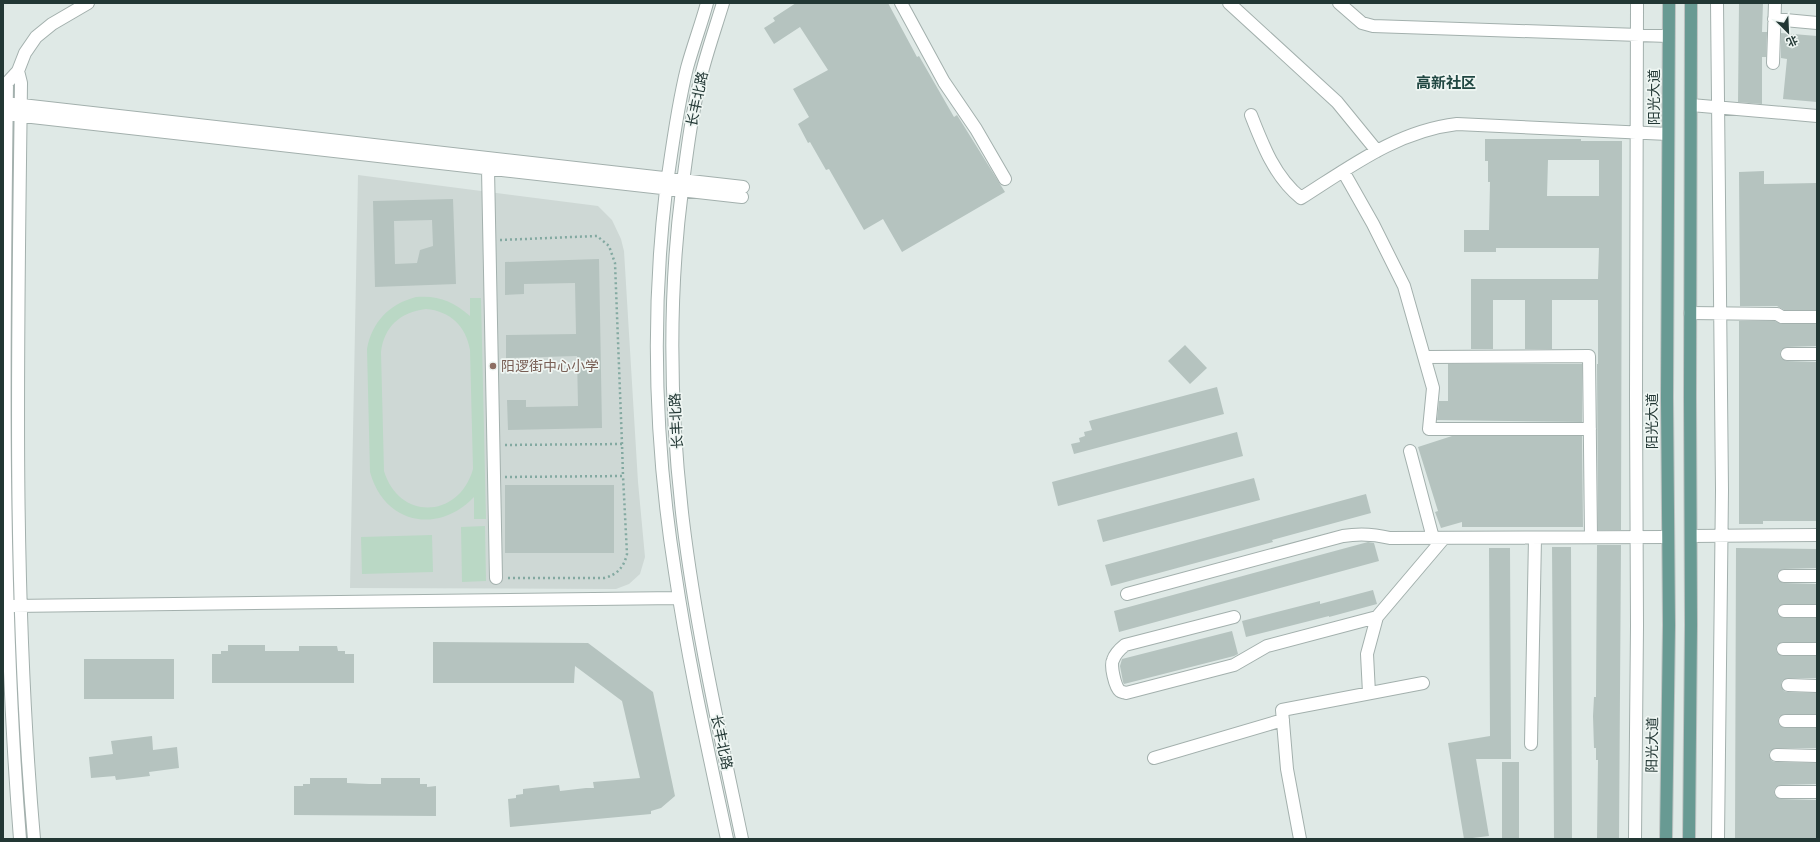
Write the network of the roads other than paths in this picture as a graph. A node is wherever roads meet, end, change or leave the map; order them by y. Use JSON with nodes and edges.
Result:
{"nodes":[{"id":1,"x":88,"y":3,"type":"edge"},
{"id":2,"x":707,"y":3,"type":"edge"},
{"id":3,"x":723,"y":3,"type":"edge"},
{"id":4,"x":901,"y":3,"type":"edge"},
{"id":5,"x":1229,"y":3,"type":"edge"},
{"id":6,"x":1339,"y":3,"type":"edge"},
{"id":7,"x":1637,"y":3,"type":"edge"},
{"id":8,"x":1668,"y":3,"type":"edge"},
{"id":9,"x":1691,"y":3,"type":"edge"},
{"id":10,"x":1717,"y":3,"type":"edge"},
{"id":11,"x":1775,"y":3,"type":"edge"},
{"id":12,"x":1774,"y":20,"type":"junction"},
{"id":13,"x":1817,"y":23,"type":"edge"},
{"id":14,"x":1637,"y":35,"type":"junction"},
{"id":15,"x":1668,"y":36,"type":"junction"},
{"id":16,"x":1773,"y":63,"type":"dead end"},
{"id":17,"x":18,"y":70,"type":"junction"},
{"id":18,"x":1691,"y":105,"type":"junction"},
{"id":19,"x":5,"y":108,"type":"edge"},
{"id":20,"x":1718,"y":108,"type":"junction"},
{"id":21,"x":21,"y":110,"type":"junction"},
{"id":22,"x":1251,"y":115,"type":"dead end"},
{"id":23,"x":1817,"y":116,"type":"edge"},
{"id":24,"x":1637,"y":133,"type":"junction"},
{"id":25,"x":1668,"y":134,"type":"junction"},
{"id":26,"x":1377,"y":151,"type":"junction"},
{"id":27,"x":488,"y":169,"type":"junction"},
{"id":28,"x":1343,"y":171,"type":"junction"},
{"id":29,"x":1005,"y":179,"type":"dead end"},
{"id":30,"x":667,"y":184,"type":"junction"},
{"id":31,"x":682,"y":186,"type":"junction"},
{"id":32,"x":743,"y":192,"type":"dead end"},
{"id":33,"x":1690,"y":313,"type":"junction"},
{"id":34,"x":1720,"y":314,"type":"junction"},
{"id":35,"x":1817,"y":317,"type":"edge"},
{"id":36,"x":1787,"y":354,"type":"dead end"},
{"id":37,"x":1817,"y":354,"type":"edge"},
{"id":38,"x":1425,"y":357,"type":"junction"},
{"id":39,"x":1590,"y":429,"type":"junction"},
{"id":40,"x":1410,"y":451,"type":"dead end"},
{"id":41,"x":1817,"y":535,"type":"edge"},
{"id":42,"x":1691,"y":536,"type":"junction"},
{"id":43,"x":1722,"y":536,"type":"junction"},
{"id":44,"x":1591,"y":537,"type":"junction"},
{"id":45,"x":1636,"y":537,"type":"junction"},
{"id":46,"x":1668,"y":537,"type":"junction"},
{"id":47,"x":1434,"y":538,"type":"junction"},
{"id":48,"x":1535,"y":538,"type":"junction"},
{"id":49,"x":1784,"y":576,"type":"dead end"},
{"id":50,"x":1817,"y":576,"type":"edge"},
{"id":51,"x":496,"y":578,"type":"road end"},
{"id":52,"x":1127,"y":594,"type":"dead end"},
{"id":53,"x":679,"y":598,"type":"junction"},
{"id":54,"x":4,"y":606,"type":"edge"},
{"id":55,"x":20,"y":606,"type":"junction"},
{"id":56,"x":1784,"y":611,"type":"dead end"},
{"id":57,"x":1817,"y":611,"type":"edge"},
{"id":58,"x":1234,"y":617,"type":"dead end"},
{"id":59,"x":1377,"y":617,"type":"junction"},
{"id":60,"x":1782,"y":649,"type":"dead end"},
{"id":61,"x":1817,"y":649,"type":"edge"},
{"id":62,"x":1423,"y":683,"type":"dead end"},
{"id":63,"x":1788,"y":685,"type":"dead end"},
{"id":64,"x":1817,"y":686,"type":"edge"},
{"id":65,"x":1369,"y":693,"type":"junction"},
{"id":66,"x":1283,"y":720,"type":"junction"},
{"id":67,"x":1785,"y":721,"type":"dead end"},
{"id":68,"x":1817,"y":721,"type":"edge"},
{"id":69,"x":1531,"y":744,"type":"dead end"},
{"id":70,"x":1776,"y":755,"type":"dead end"},
{"id":71,"x":1817,"y":756,"type":"edge"},
{"id":72,"x":1154,"y":758,"type":"dead end"},
{"id":73,"x":1781,"y":792,"type":"dead end"},
{"id":74,"x":1817,"y":792,"type":"edge"},
{"id":75,"x":20,"y":839,"type":"edge"},
{"id":76,"x":34,"y":839,"type":"edge"},
{"id":77,"x":727,"y":839,"type":"edge"},
{"id":78,"x":742,"y":839,"type":"edge"},
{"id":79,"x":1300,"y":839,"type":"edge"},
{"id":80,"x":1635,"y":839,"type":"edge"},
{"id":81,"x":1666,"y":839,"type":"edge"},
{"id":82,"x":1689,"y":839,"type":"edge"},
{"id":83,"x":1718,"y":839,"type":"edge"}],
"edges":[{"from":1,"to":17,"type":"street"},
{"from":2,"to":30,"type":"street","name":"长丰北路"},
{"from":3,"to":31,"type":"street","name":"长丰北路"},
{"from":4,"to":29,"type":"street"},
{"from":5,"to":26,"type":"street"},
{"from":6,"to":14,"type":"street"},
{"from":7,"to":14,"type":"street"},
{"from":8,"to":15,"type":"main road","name":"阳光大道"},
{"from":9,"to":18,"type":"main road"},
{"from":10,"to":20,"type":"street"},
{"from":11,"to":12,"type":"street"},
{"from":12,"to":13,"type":"street"},
{"from":12,"to":16,"type":"street"},
{"from":14,"to":15,"type":"street"},
{"from":14,"to":24,"type":"street"},
{"from":15,"to":25,"type":"main road","name":"阳光大道"},
{"from":17,"to":19,"type":"street"},
{"from":17,"to":21,"type":"street"},
{"from":18,"to":20,"type":"street"},
{"from":18,"to":33,"type":"main road"},
{"from":19,"to":21,"type":"street"},
{"from":19,"to":54,"type":"street"},
{"from":20,"to":23,"type":"street"},
{"from":20,"to":34,"type":"street"},
{"from":21,"to":27,"type":"street"},
{"from":21,"to":30,"type":"street"},
{"from":21,"to":55,"type":"street"},
{"from":22,"to":28,"type":"street"},
{"from":24,"to":25,"type":"street"},
{"from":24,"to":26,"type":"street"},
{"from":24,"to":45,"type":"street"},
{"from":25,"to":46,"type":"main road","name":"阳光大道"},
{"from":26,"to":28,"type":"street"},
{"from":27,"to":30,"type":"street"},
{"from":27,"to":51,"type":"street"},
{"from":28,"to":38,"type":"street"},
{"from":30,"to":31,"type":"street"},
{"from":30,"to":53,"type":"street","name":"长丰北路"},
{"from":31,"to":32,"type":"street"},
{"from":31,"to":78,"type":"street","name":"长丰北路"},
{"from":33,"to":34,"type":"street"},
{"from":33,"to":42,"type":"main road"},
{"from":34,"to":35,"type":"street"},
{"from":34,"to":43,"type":"street"},
{"from":36,"to":37,"type":"street"},
{"from":38,"to":39,"type":"street"},
{"from":38,"to":39,"type":"street"},
{"from":39,"to":44,"type":"street"},
{"from":40,"to":47,"type":"street"},
{"from":41,"to":43,"type":"street"},
{"from":42,"to":43,"type":"street"},
{"from":42,"to":82,"type":"main road"},
{"from":43,"to":83,"type":"street"},
{"from":44,"to":45,"type":"street"},
{"from":44,"to":48,"type":"street"},
{"from":45,"to":46,"type":"street"},
{"from":45,"to":80,"type":"street"},
{"from":46,"to":81,"type":"main road","name":"阳光大道"},
{"from":47,"to":48,"type":"street"},
{"from":47,"to":52,"type":"street"},
{"from":47,"to":59,"type":"street"},
{"from":48,"to":69,"type":"street"},
{"from":49,"to":50,"type":"street"},
{"from":53,"to":55,"type":"street"},
{"from":53,"to":77,"type":"street","name":"长丰北路"},
{"from":54,"to":55,"type":"street"},
{"from":54,"to":75,"type":"street"},
{"from":55,"to":76,"type":"street"},
{"from":56,"to":57,"type":"street"},
{"from":58,"to":59,"type":"street"},
{"from":59,"to":65,"type":"street"},
{"from":60,"to":61,"type":"street"},
{"from":62,"to":65,"type":"street"},
{"from":63,"to":64,"type":"street"},
{"from":65,"to":66,"type":"street"},
{"from":66,"to":72,"type":"street"},
{"from":66,"to":79,"type":"street"},
{"from":67,"to":68,"type":"street"},
{"from":70,"to":71,"type":"street"},
{"from":73,"to":74,"type":"street"}]}
